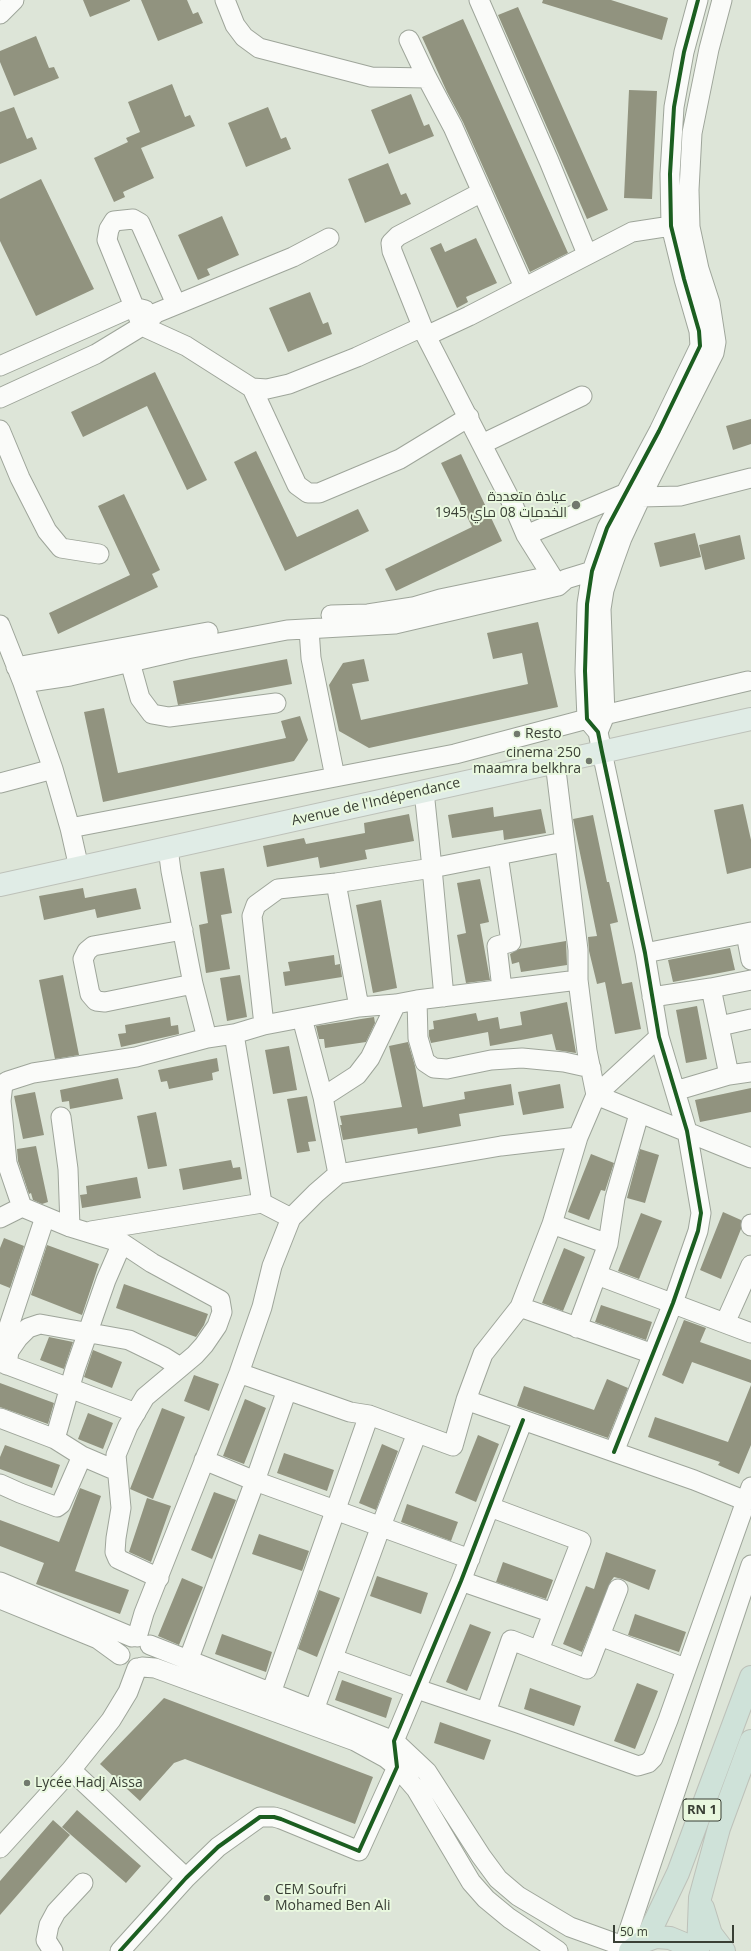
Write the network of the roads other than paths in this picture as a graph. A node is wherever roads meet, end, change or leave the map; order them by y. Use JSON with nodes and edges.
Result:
{"nodes":[{"id":1,"x":14,"y":0,"type":"edge"},
{"id":2,"x":225,"y":0,"type":"edge"},
{"id":3,"x":479,"y":0,"type":"edge"},
{"id":4,"x":698,"y":0,"type":"edge"},
{"id":5,"x":722,"y":0,"type":"edge"},
{"id":6,"x":0,"y":14,"type":"edge"},
{"id":7,"x":409,"y":40,"type":"dead end"},
{"id":8,"x":684,"y":52,"type":"junction"},
{"id":9,"x":706,"y":63,"type":"junction"},
{"id":10,"x":427,"y":78,"type":"junction"},
{"id":11,"x":482,"y":192,"type":"junction"},
{"id":12,"x":671,"y":226,"type":"junction"},
{"id":13,"x":690,"y":227,"type":"junction"},
{"id":14,"x":329,"y":238,"type":"dead end"},
{"id":15,"x":587,"y":254,"type":"junction"},
{"id":16,"x":524,"y":287,"type":"junction"},
{"id":17,"x":176,"y":304,"type":"junction"},
{"id":18,"x":133,"y":307,"type":"junction"},
{"id":19,"x":149,"y":320,"type":"junction"},
{"id":20,"x":424,"y":331,"type":"junction"},
{"id":21,"x":0,"y":366,"type":"edge"},
{"id":22,"x":252,"y":388,"type":"junction"},
{"id":23,"x":582,"y":396,"type":"dead end"},
{"id":24,"x":0,"y":398,"type":"edge"},
{"id":25,"x":469,"y":417,"type":"junction"},
{"id":26,"x":0,"y":430,"type":"edge"},
{"id":27,"x":482,"y":444,"type":"junction"},
{"id":28,"x":751,"y":478,"type":"edge"},
{"id":29,"x":633,"y":495,"type":"junction"},
{"id":30,"x":526,"y":535,"type":"junction"},
{"id":31,"x":99,"y":554,"type":"dead end"},
{"id":32,"x":592,"y":571,"type":"junction"},
{"id":33,"x":558,"y":580,"type":"junction"},
{"id":34,"x":594,"y":608,"type":"junction"},
{"id":35,"x":0,"y":625,"type":"edge"},
{"id":36,"x":309,"y":629,"type":"junction"},
{"id":37,"x":130,"y":662,"type":"junction"},
{"id":38,"x":20,"y":675,"type":"junction"},
{"id":39,"x":748,"y":681,"type":"dead end"},
{"id":40,"x":276,"y":704,"type":"dead end"},
{"id":41,"x":751,"y":719,"type":"edge"},
{"id":42,"x":598,"y":729,"type":"junction"},
{"id":43,"x":555,"y":762,"type":"junction"},
{"id":44,"x":53,"y":769,"type":"junction"},
{"id":45,"x":335,"y":777,"type":"junction"},
{"id":46,"x":0,"y":783,"type":"edge"},
{"id":47,"x":424,"y":791,"type":"junction"},
{"id":48,"x":70,"y":828,"type":"junction"},
{"id":49,"x":564,"y":842,"type":"junction"},
{"id":50,"x":168,"y":848,"type":"junction"},
{"id":51,"x":498,"y":855,"type":"junction"},
{"id":52,"x":79,"y":868,"type":"junction"},
{"id":53,"x":432,"y":868,"type":"junction"},
{"id":54,"x":336,"y":883,"type":"junction"},
{"id":55,"x":0,"y":885,"type":"edge"},
{"id":56,"x":183,"y":930,"type":"junction"},
{"id":57,"x":748,"y":933,"type":"edge"},
{"id":58,"x":644,"y":953,"type":"junction"},
{"id":59,"x":751,"y":960,"type":"edge"},
{"id":60,"x":578,"y":980,"type":"junction"},
{"id":61,"x":751,"y":980,"type":"edge"},
{"id":62,"x":194,"y":984,"type":"junction"},
{"id":63,"x":711,"y":988,"type":"junction"},
{"id":64,"x":502,"y":989,"type":"junction"},
{"id":65,"x":444,"y":996,"type":"junction"},
{"id":66,"x":652,"y":997,"type":"junction"},
{"id":67,"x":417,"y":1000,"type":"junction"},
{"id":68,"x":396,"y":1004,"type":"junction"},
{"id":69,"x":359,"y":1006,"type":"junction"},
{"id":70,"x":302,"y":1018,"type":"junction"},
{"id":71,"x":751,"y":1019,"type":"edge"},
{"id":72,"x":264,"y":1025,"type":"junction"},
{"id":73,"x":720,"y":1026,"type":"junction"},
{"id":74,"x":234,"y":1034,"type":"junction"},
{"id":75,"x":659,"y":1037,"type":"junction"},
{"id":76,"x":207,"y":1038,"type":"junction"},
{"id":77,"x":591,"y":1068,"type":"junction"},
{"id":78,"x":751,"y":1072,"type":"edge"},
{"id":79,"x":729,"y":1076,"type":"junction"},
{"id":80,"x":675,"y":1091,"type":"junction"},
{"id":81,"x":596,"y":1095,"type":"junction"},
{"id":82,"x":323,"y":1097,"type":"junction"},
{"id":83,"x":639,"y":1114,"type":"junction"},
{"id":84,"x":61,"y":1117,"type":"dead end"},
{"id":85,"x":686,"y":1131,"type":"junction"},
{"id":86,"x":578,"y":1137,"type":"junction"},
{"id":87,"x":751,"y":1158,"type":"edge"},
{"id":88,"x":338,"y":1174,"type":"junction"},
{"id":89,"x":262,"y":1204,"type":"junction"},
{"id":90,"x":22,"y":1207,"type":"junction"},
{"id":91,"x":46,"y":1217,"type":"junction"},
{"id":92,"x":291,"y":1218,"type":"junction"},
{"id":93,"x":1,"y":1220,"type":"edge"},
{"id":94,"x":552,"y":1224,"type":"junction"},
{"id":95,"x":78,"y":1229,"type":"junction"},
{"id":96,"x":122,"y":1243,"type":"junction"},
{"id":97,"x":608,"y":1244,"type":"junction"},
{"id":98,"x":751,"y":1265,"type":"edge"},
{"id":99,"x":596,"y":1275,"type":"junction"},
{"id":100,"x":673,"y":1303,"type":"junction"},
{"id":101,"x":520,"y":1307,"type":"junction"},
{"id":102,"x":725,"y":1323,"type":"junction"},
{"id":103,"x":577,"y":1328,"type":"junction"},
{"id":104,"x":88,"y":1333,"type":"junction"},
{"id":105,"x":751,"y":1333,"type":"edge"},
{"id":106,"x":653,"y":1354,"type":"junction"},
{"id":107,"x":2,"y":1360,"type":"edge"},
{"id":108,"x":180,"y":1367,"type":"junction"},
{"id":109,"x":239,"y":1373,"type":"junction"},
{"id":110,"x":70,"y":1387,"type":"junction"},
{"id":111,"x":287,"y":1390,"type":"junction"},
{"id":112,"x":466,"y":1400,"type":"junction"},
{"id":113,"x":136,"y":1413,"type":"junction"},
{"id":114,"x":369,"y":1416,"type":"junction"},
{"id":115,"x":524,"y":1420,"type":"junction"},
{"id":116,"x":2,"y":1425,"type":"edge"},
{"id":117,"x":417,"y":1433,"type":"junction"},
{"id":118,"x":55,"y":1440,"type":"junction"},
{"id":119,"x":614,"y":1452,"type":"junction"},
{"id":120,"x":82,"y":1456,"type":"junction"},
{"id":121,"x":204,"y":1460,"type":"junction"},
{"id":122,"x":118,"y":1471,"type":"junction"},
{"id":123,"x":255,"y":1481,"type":"junction"},
{"id":124,"x":0,"y":1484,"type":"edge"},
{"id":125,"x":748,"y":1494,"type":"edge"},
{"id":126,"x":490,"y":1507,"type":"junction"},
{"id":127,"x":336,"y":1510,"type":"junction"},
{"id":128,"x":381,"y":1526,"type":"junction"},
{"id":129,"x":470,"y":1559,"type":"junction"},
{"id":130,"x":751,"y":1565,"type":"edge"},
{"id":131,"x":159,"y":1578,"type":"junction"},
{"id":132,"x":461,"y":1581,"type":"junction"},
{"id":133,"x":0,"y":1582,"type":"edge"},
{"id":134,"x":618,"y":1589,"type":"dead end"},
{"id":135,"x":0,"y":1599,"type":"edge"},
{"id":136,"x":553,"y":1613,"type":"junction"},
{"id":137,"x":600,"y":1636,"type":"junction"},
{"id":138,"x":140,"y":1640,"type":"junction"},
{"id":139,"x":539,"y":1650,"type":"junction"},
{"id":140,"x":120,"y":1655,"type":"junction"},
{"id":141,"x":334,"y":1659,"type":"junction"},
{"id":142,"x":188,"y":1661,"type":"junction"},
{"id":143,"x":140,"y":1668,"type":"junction"},
{"id":144,"x":686,"y":1668,"type":"junction"},
{"id":145,"x":751,"y":1677,"type":"edge"},
{"id":146,"x":417,"y":1689,"type":"junction"},
{"id":147,"x":272,"y":1693,"type":"junction"},
{"id":148,"x":314,"y":1710,"type":"junction"},
{"id":149,"x":486,"y":1712,"type":"junction"},
{"id":150,"x":394,"y":1741,"type":"junction"},
{"id":151,"x":751,"y":1741,"type":"edge"},
{"id":152,"x":397,"y":1767,"type":"junction"},
{"id":153,"x":71,"y":1770,"type":"junction"},
{"id":154,"x":0,"y":1848,"type":"edge"},
{"id":155,"x":186,"y":1878,"type":"junction"},
{"id":156,"x":83,"y":1883,"type":"dead end"},
{"id":157,"x":700,"y":1898,"type":"junction"},
{"id":158,"x":633,"y":1946,"type":"edge"},
{"id":159,"x":53,"y":1951,"type":"edge"},
{"id":160,"x":120,"y":1951,"type":"edge"},
{"id":161,"x":558,"y":1951,"type":"edge"},
{"id":162,"x":692,"y":1951,"type":"edge"},
{"id":163,"x":698,"y":1951,"type":"edge"},
{"id":164,"x":724,"y":1951,"type":"edge"}],
"edges":[{"from":1,"to":6,"type":"street"},
{"from":2,"to":10,"type":"street"},
{"from":3,"to":15,"type":"street"},
{"from":4,"to":8,"type":"street"},
{"from":5,"to":9,"type":"street"},
{"from":7,"to":10,"type":"street"},
{"from":8,"to":9,"type":"street"},
{"from":8,"to":12,"type":"street"},
{"from":9,"to":13,"type":"street"},
{"from":10,"to":11,"type":"street"},
{"from":11,"to":16,"type":"street"},
{"from":11,"to":20,"type":"street"},
{"from":12,"to":13,"type":"street"},
{"from":12,"to":15,"type":"street"},
{"from":12,"to":29,"type":"street"},
{"from":13,"to":29,"type":"street"},
{"from":14,"to":17,"type":"street"},
{"from":15,"to":16,"type":"street"},
{"from":16,"to":20,"type":"street"},
{"from":17,"to":18,"type":"street"},
{"from":17,"to":19,"type":"street"},
{"from":18,"to":19,"type":"street"},
{"from":18,"to":21,"type":"street"},
{"from":19,"to":22,"type":"street"},
{"from":19,"to":24,"type":"street"},
{"from":20,"to":22,"type":"street"},
{"from":20,"to":25,"type":"street"},
{"from":22,"to":25,"type":"street"},
{"from":23,"to":27,"type":"street"},
{"from":25,"to":27,"type":"street"},
{"from":26,"to":31,"type":"street"},
{"from":27,"to":30,"type":"street"},
{"from":28,"to":29,"type":"street"},
{"from":29,"to":30,"type":"street"},
{"from":29,"to":32,"type":"street"},
{"from":29,"to":34,"type":"street"},
{"from":30,"to":33,"type":"street"},
{"from":32,"to":33,"type":"street"},
{"from":32,"to":34,"type":"street"},
{"from":33,"to":36,"type":"street"},
{"from":33,"to":38,"type":"street"},
{"from":34,"to":42,"type":"street"},
{"from":35,"to":38,"type":"street"},
{"from":36,"to":37,"type":"street"},
{"from":36,"to":45,"type":"street"},
{"from":37,"to":38,"type":"street"},
{"from":37,"to":40,"type":"street"},
{"from":38,"to":44,"type":"street"},
{"from":39,"to":42,"type":"street"},
{"from":41,"to":42,"type":"main road","name":"Avenue de l'Indépendance"},
{"from":42,"to":43,"type":"main road","name":"Avenue de l'Indépendance"},
{"from":42,"to":45,"type":"street"},
{"from":42,"to":58,"type":"street"},
{"from":43,"to":47,"type":"main road","name":"Avenue de l'Indépendance"},
{"from":43,"to":49,"type":"street"},
{"from":44,"to":46,"type":"street"},
{"from":44,"to":48,"type":"street"},
{"from":45,"to":48,"type":"street"},
{"from":47,"to":50,"type":"main road","name":"Avenue de l'Indépendance"},
{"from":47,"to":53,"type":"street"},
{"from":48,"to":52,"type":"street"},
{"from":49,"to":51,"type":"street"},
{"from":49,"to":60,"type":"street"},
{"from":50,"to":52,"type":"main road","name":"Avenue de l'Indépendance"},
{"from":50,"to":56,"type":"street"},
{"from":51,"to":53,"type":"street"},
{"from":51,"to":64,"type":"street"},
{"from":52,"to":55,"type":"main road","name":"Avenue de l'Indépendance"},
{"from":53,"to":54,"type":"street"},
{"from":53,"to":65,"type":"street"},
{"from":54,"to":69,"type":"street"},
{"from":54,"to":72,"type":"street"},
{"from":56,"to":62,"type":"street"},
{"from":56,"to":62,"type":"street"},
{"from":57,"to":58,"type":"street"},
{"from":57,"to":59,"type":"street"},
{"from":58,"to":66,"type":"street"},
{"from":60,"to":64,"type":"street"},
{"from":60,"to":77,"type":"street"},
{"from":61,"to":63,"type":"street"},
{"from":62,"to":76,"type":"street"},
{"from":63,"to":66,"type":"street"},
{"from":63,"to":73,"type":"street"},
{"from":64,"to":65,"type":"street"},
{"from":65,"to":67,"type":"street"},
{"from":66,"to":75,"type":"street"},
{"from":67,"to":68,"type":"street"},
{"from":67,"to":77,"type":"street"},
{"from":68,"to":69,"type":"street"},
{"from":68,"to":82,"type":"street"},
{"from":69,"to":70,"type":"street"},
{"from":70,"to":72,"type":"street"},
{"from":70,"to":82,"type":"street"},
{"from":71,"to":73,"type":"street"},
{"from":72,"to":74,"type":"street"},
{"from":73,"to":79,"type":"street"},
{"from":74,"to":76,"type":"street"},
{"from":74,"to":89,"type":"street"},
{"from":75,"to":80,"type":"street"},
{"from":75,"to":81,"type":"street"},
{"from":76,"to":90,"type":"street"},
{"from":77,"to":81,"type":"street"},
{"from":78,"to":79,"type":"street"},
{"from":79,"to":80,"type":"street"},
{"from":80,"to":85,"type":"street"},
{"from":81,"to":83,"type":"street"},
{"from":81,"to":86,"type":"street"},
{"from":82,"to":88,"type":"street"},
{"from":83,"to":85,"type":"street"},
{"from":83,"to":97,"type":"street"},
{"from":84,"to":95,"type":"street"},
{"from":85,"to":87,"type":"street"},
{"from":85,"to":100,"type":"street"},
{"from":86,"to":88,"type":"street"},
{"from":86,"to":94,"type":"street"},
{"from":88,"to":92,"type":"street"},
{"from":89,"to":92,"type":"street"},
{"from":89,"to":95,"type":"street"},
{"from":90,"to":91,"type":"street"},
{"from":90,"to":93,"type":"street"},
{"from":91,"to":95,"type":"street"},
{"from":91,"to":107,"type":"street"},
{"from":92,"to":109,"type":"street"},
{"from":94,"to":97,"type":"street"},
{"from":94,"to":101,"type":"street"},
{"from":95,"to":96,"type":"street"},
{"from":96,"to":104,"type":"street"},
{"from":96,"to":108,"type":"street"},
{"from":97,"to":99,"type":"street"},
{"from":98,"to":102,"type":"street"},
{"from":99,"to":100,"type":"street"},
{"from":99,"to":103,"type":"street"},
{"from":100,"to":102,"type":"street"},
{"from":100,"to":106,"type":"street"},
{"from":101,"to":103,"type":"street"},
{"from":101,"to":112,"type":"street"},
{"from":102,"to":105,"type":"street"},
{"from":103,"to":106,"type":"street"},
{"from":104,"to":107,"type":"street"},
{"from":104,"to":108,"type":"street"},
{"from":104,"to":110,"type":"street"},
{"from":106,"to":119,"type":"street"},
{"from":107,"to":110,"type":"street"},
{"from":108,"to":113,"type":"street"},
{"from":109,"to":111,"type":"street"},
{"from":109,"to":121,"type":"street"},
{"from":110,"to":113,"type":"street"},
{"from":110,"to":118,"type":"street"},
{"from":111,"to":114,"type":"street"},
{"from":111,"to":123,"type":"street"},
{"from":112,"to":115,"type":"street"},
{"from":112,"to":117,"type":"street"},
{"from":113,"to":122,"type":"street"},
{"from":114,"to":117,"type":"street"},
{"from":114,"to":127,"type":"street"},
{"from":115,"to":119,"type":"street"},
{"from":115,"to":126,"type":"street"},
{"from":116,"to":118,"type":"street"},
{"from":117,"to":128,"type":"street"},
{"from":118,"to":120,"type":"street"},
{"from":119,"to":125,"type":"street"},
{"from":120,"to":122,"type":"street"},
{"from":120,"to":124,"type":"street"},
{"from":121,"to":123,"type":"street"},
{"from":121,"to":131,"type":"street"},
{"from":122,"to":131,"type":"street"},
{"from":123,"to":127,"type":"street"},
{"from":123,"to":142,"type":"street"},
{"from":125,"to":144,"type":"street"},
{"from":126,"to":129,"type":"street"},
{"from":126,"to":136,"type":"street"},
{"from":127,"to":128,"type":"street"},
{"from":127,"to":147,"type":"street"},
{"from":128,"to":129,"type":"street"},
{"from":128,"to":141,"type":"street"},
{"from":129,"to":132,"type":"street"},
{"from":130,"to":158,"type":"street"},
{"from":131,"to":138,"type":"street"},
{"from":132,"to":136,"type":"street"},
{"from":132,"to":146,"type":"street"},
{"from":133,"to":138,"type":"street"},
{"from":134,"to":137,"type":"street"},
{"from":135,"to":140,"type":"street"},
{"from":136,"to":139,"type":"street"},
{"from":137,"to":139,"type":"street"},
{"from":137,"to":144,"type":"street"},
{"from":138,"to":140,"type":"street"},
{"from":138,"to":142,"type":"street"},
{"from":138,"to":143,"type":"street"},
{"from":139,"to":149,"type":"street"},
{"from":140,"to":143,"type":"street"},
{"from":141,"to":146,"type":"street"},
{"from":141,"to":148,"type":"street"},
{"from":142,"to":147,"type":"street"},
{"from":143,"to":152,"type":"street"},
{"from":143,"to":153,"type":"street"},
{"from":144,"to":149,"type":"street"},
{"from":145,"to":158,"type":"highway","number":"RN 1"},
{"from":146,"to":149,"type":"street"},
{"from":146,"to":150,"type":"street"},
{"from":147,"to":148,"type":"street"},
{"from":148,"to":150,"type":"street"},
{"from":150,"to":152,"type":"street"},
{"from":150,"to":158,"type":"street"},
{"from":151,"to":157,"type":"highway","number":"RN 1"},
{"from":152,"to":155,"type":"street"},
{"from":152,"to":161,"type":"street"},
{"from":153,"to":154,"type":"street"},
{"from":153,"to":155,"type":"street"},
{"from":155,"to":160,"type":"street"},
{"from":156,"to":159,"type":"street"},
{"from":157,"to":163,"type":"highway","number":"RN 1"},
{"from":157,"to":164,"type":"highway"},
{"from":158,"to":162,"type":"highway"}]}
